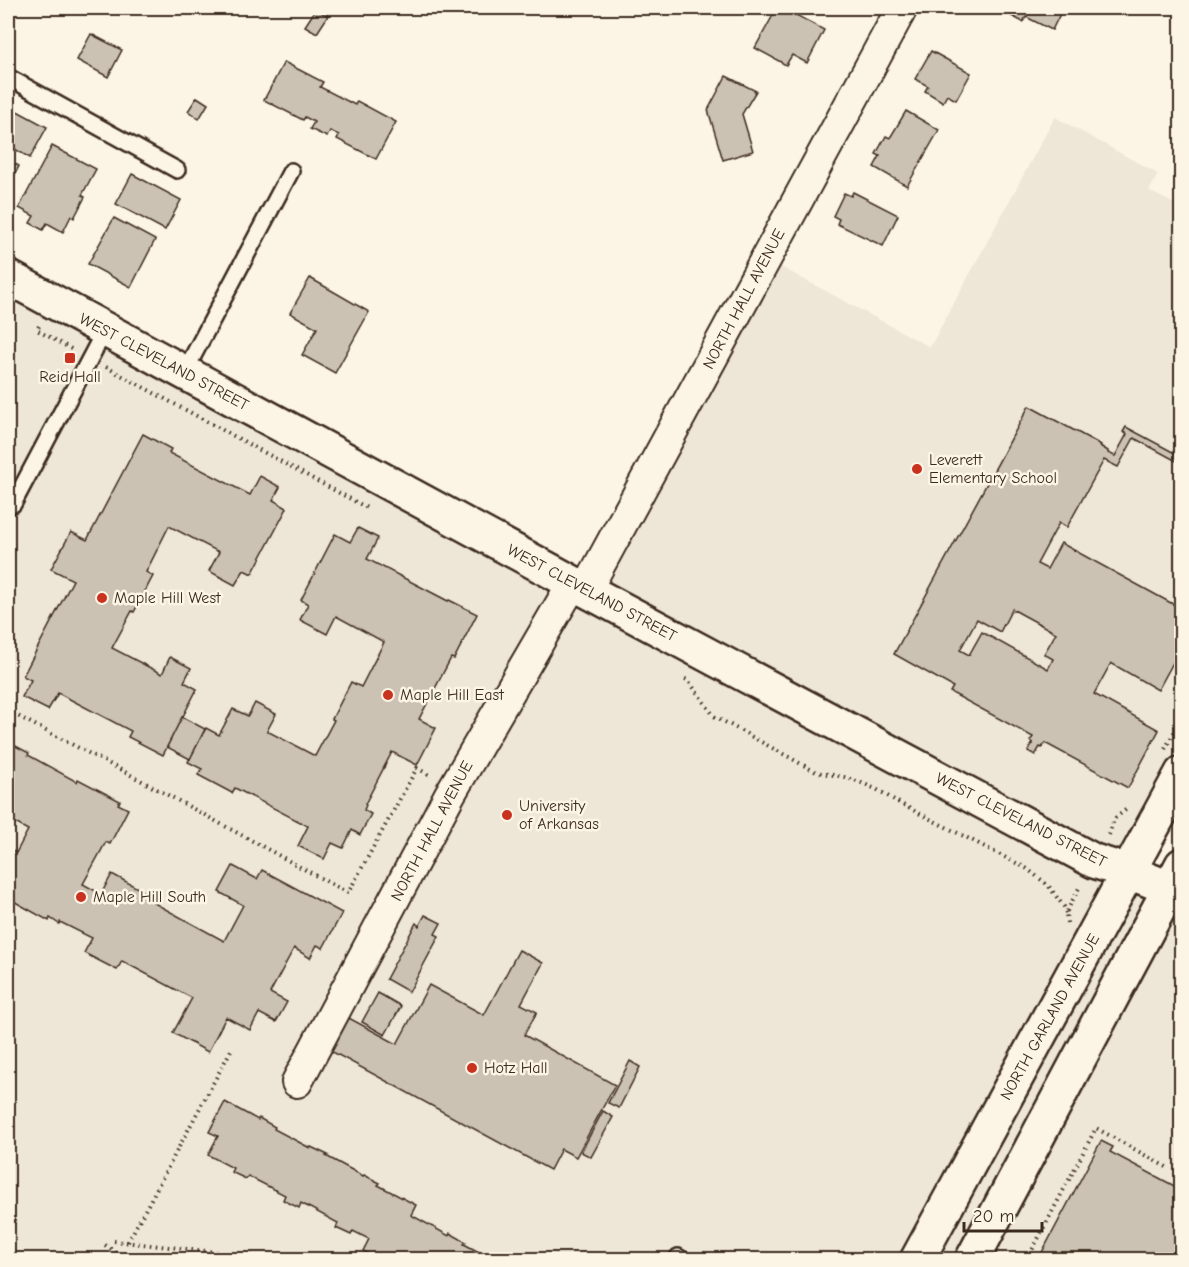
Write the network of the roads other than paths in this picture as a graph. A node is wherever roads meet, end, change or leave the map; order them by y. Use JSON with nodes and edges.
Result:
{"nodes":[{"id":1,"x":902,"y":8,"type":"edge"},
{"id":2,"x":8,"y":77,"type":"edge"},
{"id":3,"x":177,"y":170,"type":"dead end"},
{"id":4,"x":291,"y":171,"type":"dead end"},
{"id":5,"x":8,"y":278,"type":"edge"},
{"id":6,"x":105,"y":330,"type":"junction"},
{"id":7,"x":184,"y":373,"type":"junction"},
{"id":8,"x":10,"y":507,"type":"edge"},
{"id":9,"x":579,"y":586,"type":"junction"},
{"id":10,"x":1182,"y":774,"type":"edge"},
{"id":11,"x":1129,"y":872,"type":"junction"},
{"id":12,"x":1177,"y":882,"type":"edge"},
{"id":13,"x":297,"y":1082,"type":"dead end"},
{"id":14,"x":917,"y":1260,"type":"edge"},
{"id":15,"x":972,"y":1260,"type":"edge"}],
"edges":[{"from":1,"to":9,"type":"street","name":"NORTH HALL AVENUE"},
{"from":2,"to":3,"type":"lane"},
{"from":4,"to":7,"type":"lane"},
{"from":5,"to":6,"type":"street","name":"WEST CLEVELAND STREET"},
{"from":6,"to":7,"type":"street","name":"WEST CLEVELAND STREET"},
{"from":6,"to":8,"type":"lane"},
{"from":7,"to":9,"type":"street","name":"WEST CLEVELAND STREET"},
{"from":9,"to":11,"type":"street","name":"WEST CLEVELAND STREET"},
{"from":9,"to":13,"type":"street","name":"NORTH HALL AVENUE"},
{"from":10,"to":11,"type":"street","name":"NORTH GARLAND AVENUE"},
{"from":11,"to":12,"type":"street","name":"WEST CLEVELAND STREET"},
{"from":11,"to":14,"type":"street","name":"NORTH GARLAND AVENUE"},
{"from":12,"to":15,"type":"street"}]}
